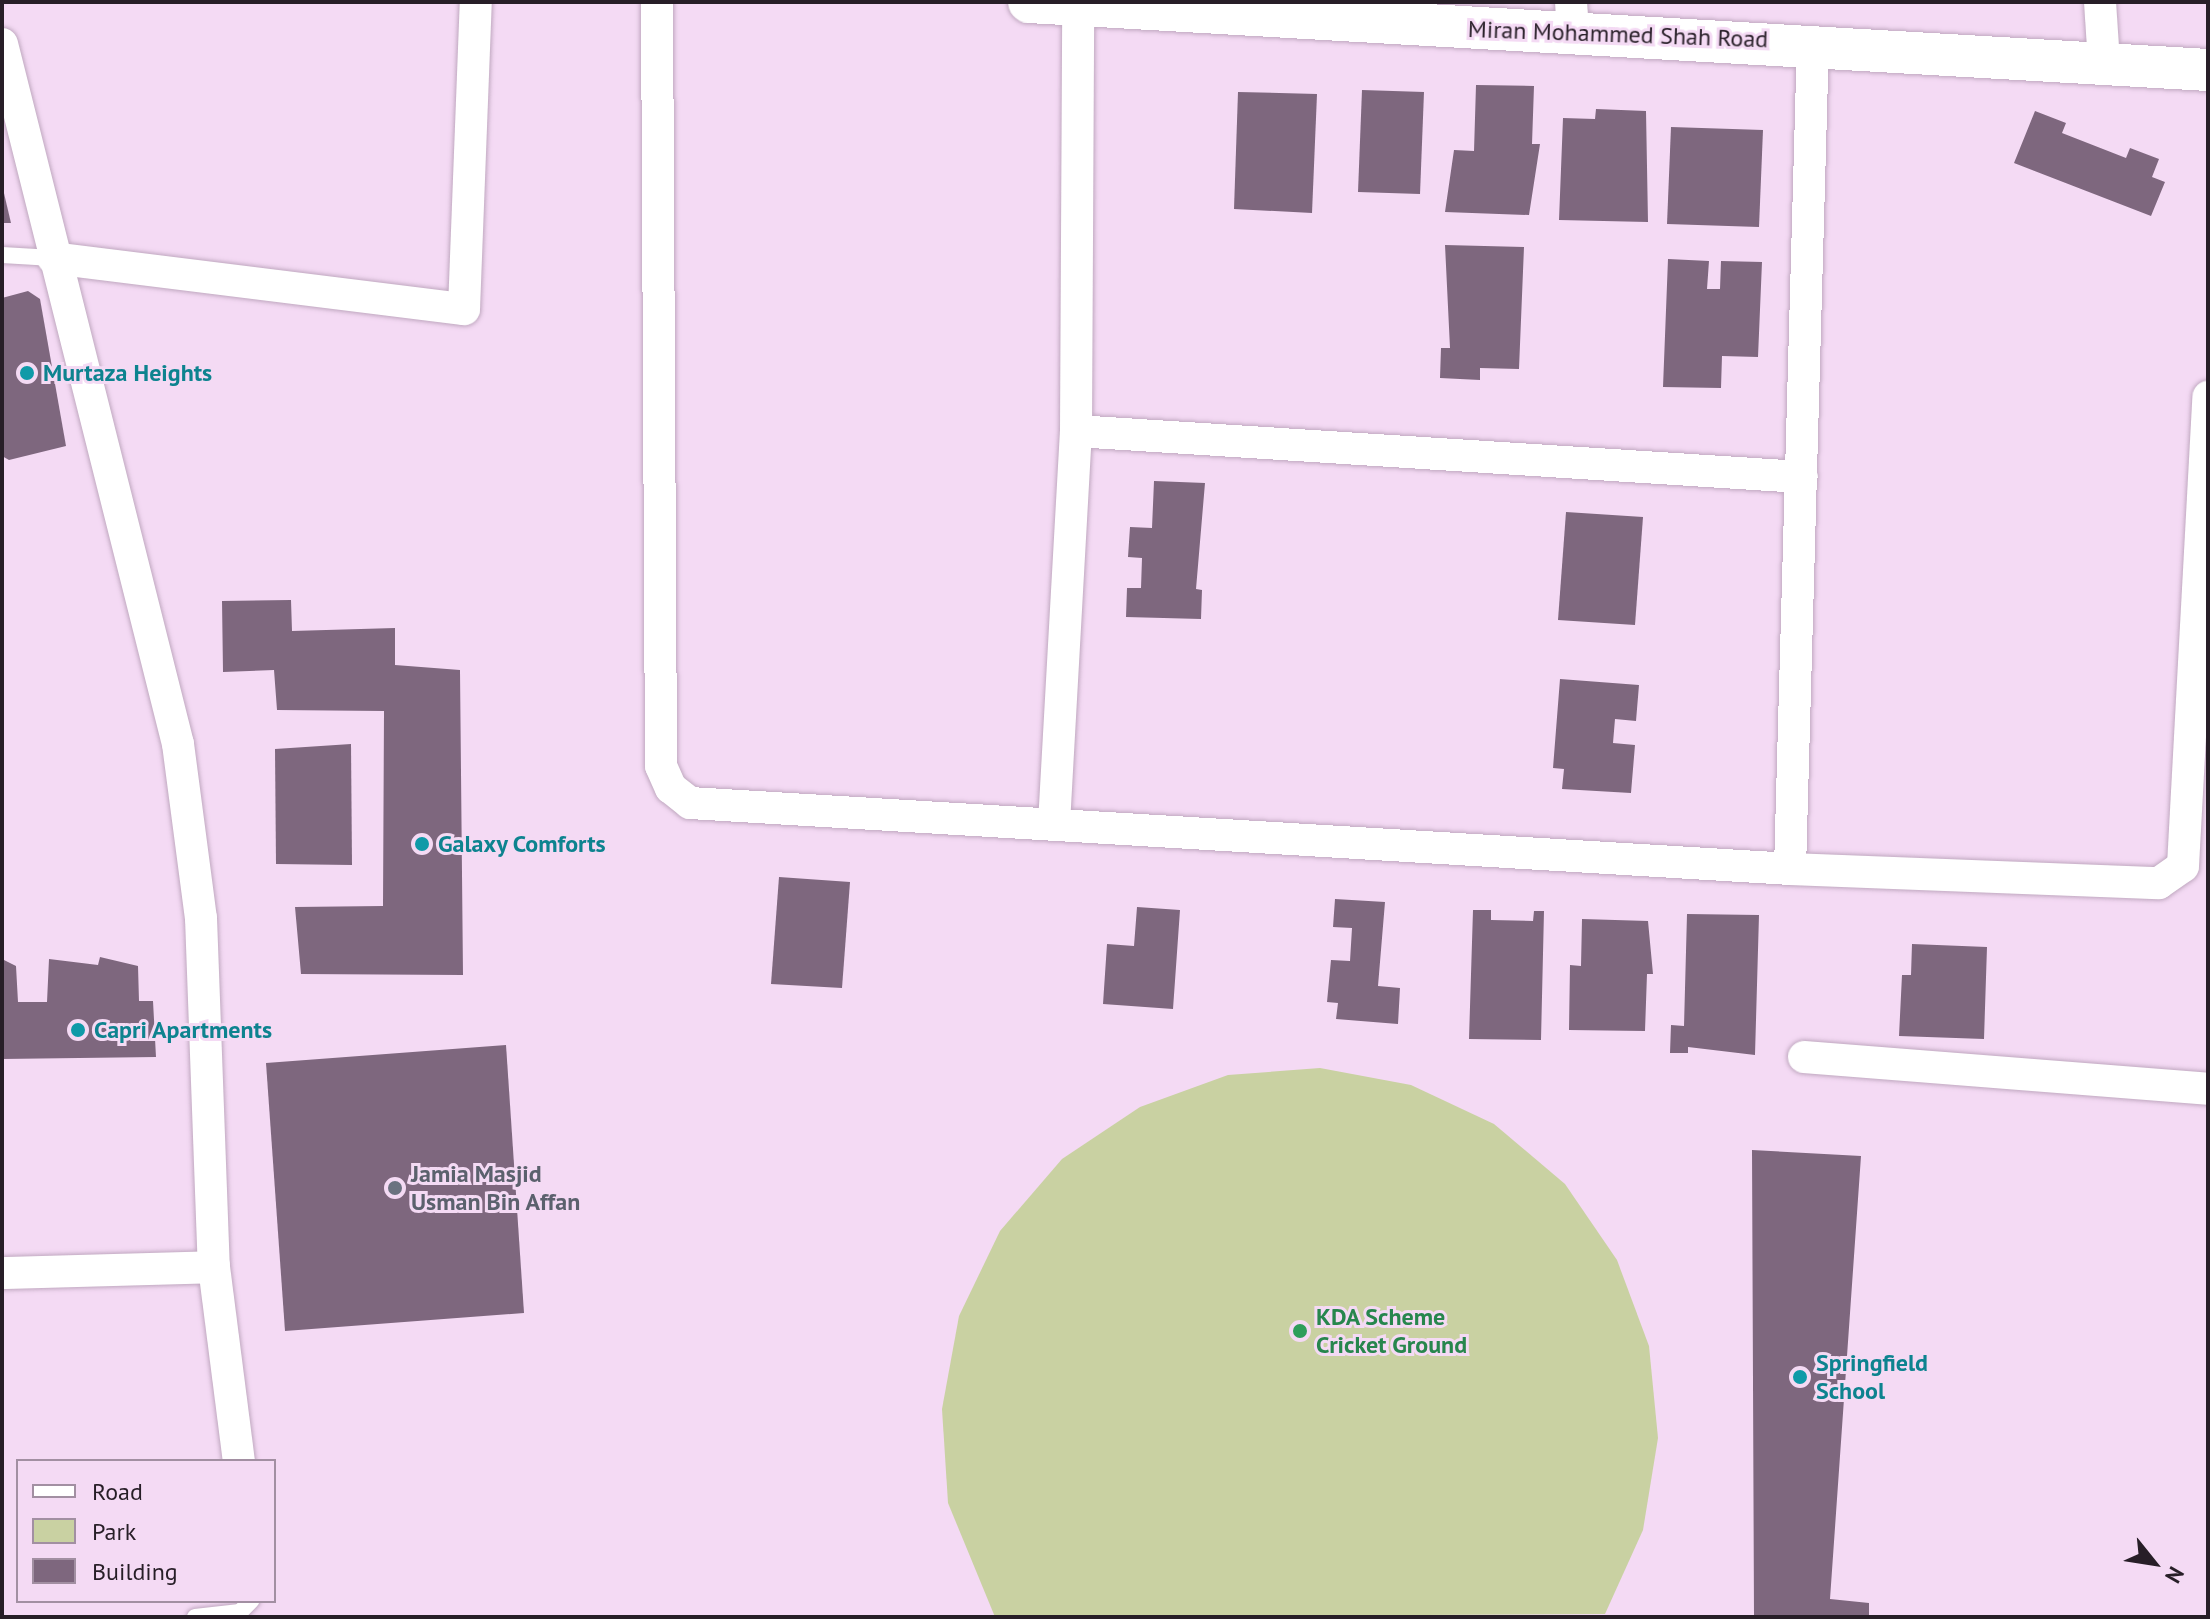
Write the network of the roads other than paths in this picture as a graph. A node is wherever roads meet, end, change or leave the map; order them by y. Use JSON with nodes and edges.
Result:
{"nodes":[{"id":1,"x":476,"y":2,"type":"edge"},
{"id":2,"x":657,"y":2,"type":"edge"},
{"id":3,"x":1029,"y":2,"type":"edge"},
{"id":4,"x":2100,"y":2,"type":"edge"},
{"id":5,"x":1078,"y":6,"type":"junction"},
{"id":6,"x":1572,"y":18,"type":"edge"},
{"id":7,"x":1813,"y":42,"type":"junction"},
{"id":8,"x":2,"y":44,"type":"edge"},
{"id":9,"x":2104,"y":63,"type":"junction"},
{"id":10,"x":2208,"y":70,"type":"edge"},
{"id":11,"x":2,"y":255,"type":"edge"},
{"id":12,"x":53,"y":258,"type":"junction"},
{"id":13,"x":2208,"y":397,"type":"edge"},
{"id":14,"x":1076,"y":431,"type":"junction"},
{"id":15,"x":1802,"y":477,"type":"junction"},
{"id":16,"x":1054,"y":824,"type":"junction"},
{"id":17,"x":1790,"y":869,"type":"junction"},
{"id":18,"x":1804,"y":1057,"type":"dead end"},
{"id":19,"x":2208,"y":1089,"type":"edge"},
{"id":20,"x":214,"y":1267,"type":"junction"},
{"id":21,"x":2,"y":1273,"type":"edge"},
{"id":22,"x":239,"y":1459,"type":"edge"},
{"id":23,"x":249,"y":1603,"type":"edge"},
{"id":24,"x":195,"y":1617,"type":"edge"}],
"edges":[{"from":1,"to":12,"type":"street"},
{"from":2,"to":16,"type":"street"},
{"from":3,"to":5,"type":"street","name":"Miran Mohammed Shah Road"},
{"from":4,"to":9,"type":"street"},
{"from":5,"to":6,"type":"street","name":"Miran Mohammed Shah Road"},
{"from":5,"to":14,"type":"street"},
{"from":6,"to":7,"type":"street","name":"Miran Mohammed Shah Road"},
{"from":7,"to":9,"type":"street","name":"Miran Mohammed Shah Road"},
{"from":7,"to":15,"type":"street"},
{"from":8,"to":12,"type":"street"},
{"from":9,"to":10,"type":"street","name":"Miran Mohammed Shah Road"},
{"from":11,"to":12,"type":"lane"},
{"from":12,"to":20,"type":"street"},
{"from":13,"to":17,"type":"street"},
{"from":14,"to":15,"type":"street"},
{"from":14,"to":16,"type":"street"},
{"from":15,"to":17,"type":"street"},
{"from":16,"to":17,"type":"street"},
{"from":18,"to":19,"type":"street"},
{"from":20,"to":21,"type":"street"},
{"from":20,"to":22,"type":"street"},
{"from":23,"to":24,"type":"lane"}]}
